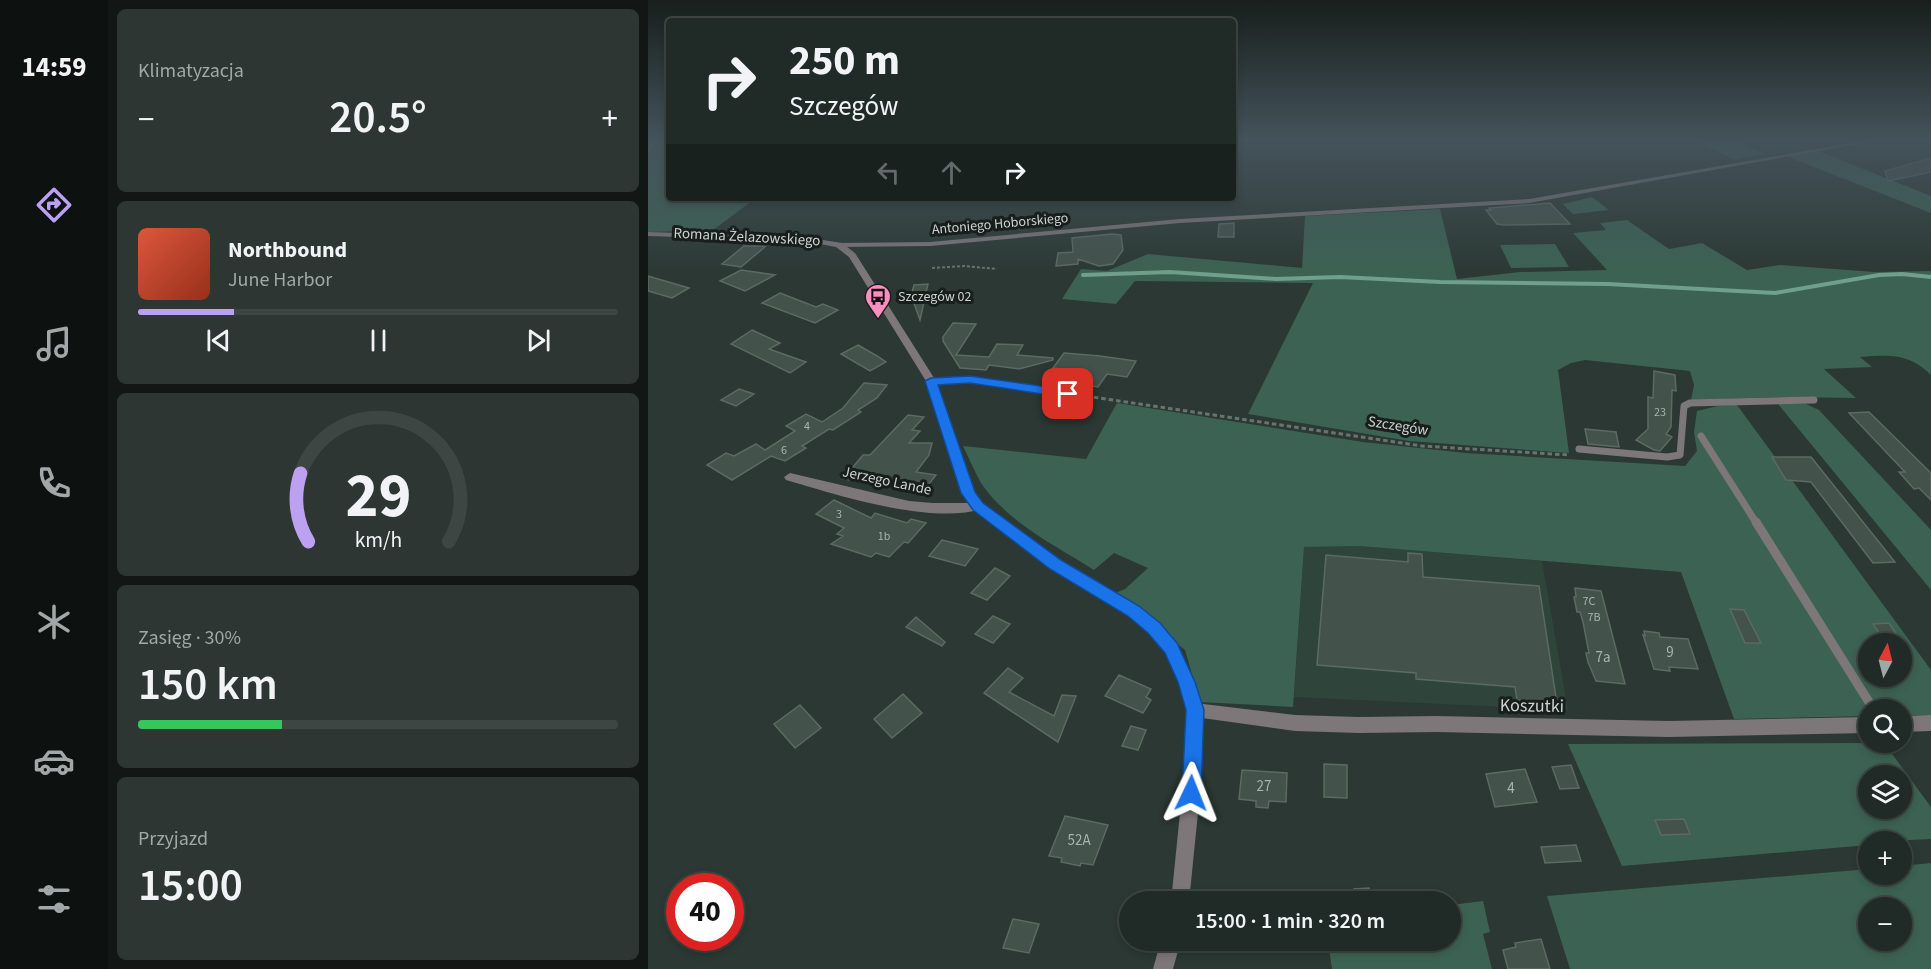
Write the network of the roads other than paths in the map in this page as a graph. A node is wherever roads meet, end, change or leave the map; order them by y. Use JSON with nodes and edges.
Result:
{"nodes":[{"id":1,"x":1616,"y":185,"type":"edge"},
{"id":2,"x":648,"y":234,"type":"edge"},
{"id":3,"x":839,"y":245,"type":"junction"},
{"id":4,"x":931,"y":381,"type":"junction"},
{"id":5,"x":1068,"y":394,"type":"road end"},
{"id":6,"x":1814,"y":400,"type":"dead end"},
{"id":7,"x":1701,"y":436,"type":"dead end"},
{"id":8,"x":1579,"y":449,"type":"road end"},
{"id":9,"x":790,"y":477,"type":"dead end"},
{"id":10,"x":978,"y":506,"type":"junction"},
{"id":11,"x":1867,"y":699,"type":"edge"},
{"id":12,"x":1195,"y":710,"type":"junction"},
{"id":13,"x":1931,"y":723,"type":"edge"},
{"id":14,"x":1912,"y":724,"type":"edge"},
{"id":15,"x":1858,"y":725,"type":"edge"},
{"id":16,"x":1181,"y":891,"type":"edge"},
{"id":17,"x":1168,"y":951,"type":"edge"},
{"id":18,"x":1163,"y":969,"type":"edge"}],
"edges":[{"from":1,"to":3,"type":"street","name":"Antoniego Hoborskiego"},
{"from":2,"to":3,"type":"street","name":"Romana Żelazowskiego"},
{"from":3,"to":4,"type":"street","name":"Romana Żelazowskiego"},
{"from":4,"to":5,"type":"street"},
{"from":4,"to":10,"type":"street","name":"Romana Żelazowskiego"},
{"from":6,"to":8,"type":"lane"},
{"from":7,"to":11,"type":"lane"},
{"from":9,"to":10,"type":"street","name":"Jerzego Lande"},
{"from":10,"to":12,"type":"street","name":"Romana Żelazowskiego"},
{"from":12,"to":15,"type":"street","name":"Koszutki"},
{"from":12,"to":16,"type":"street","name":"Romana Żelazowskiego"},
{"from":13,"to":14,"type":"street"},
{"from":17,"to":18,"type":"street"}]}
